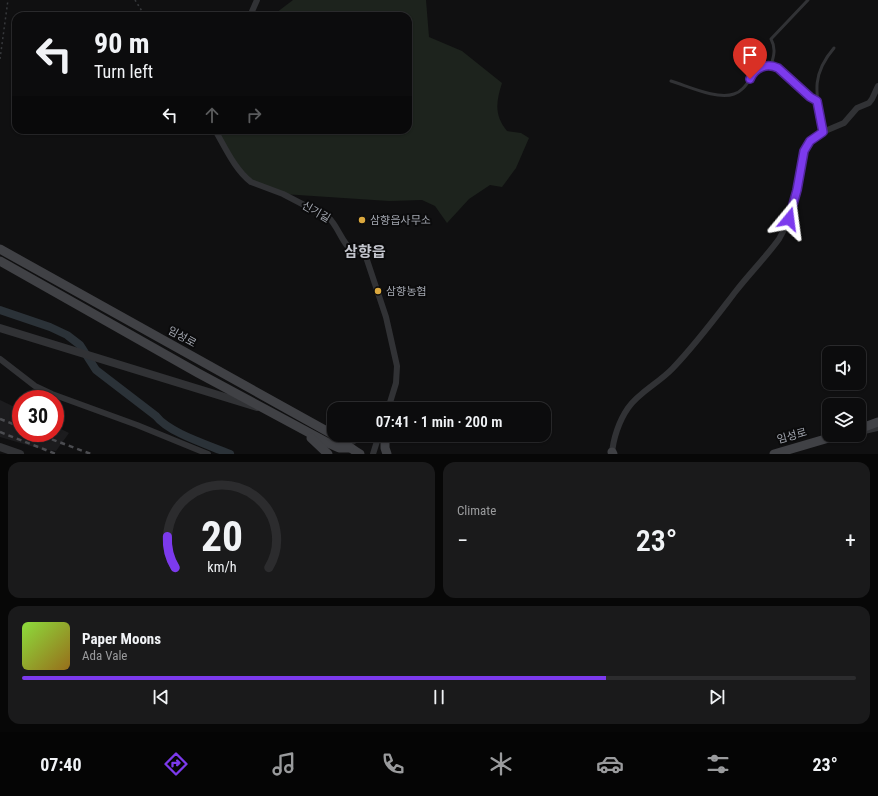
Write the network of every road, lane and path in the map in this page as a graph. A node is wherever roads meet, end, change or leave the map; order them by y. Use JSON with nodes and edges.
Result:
{"nodes":[{"id":1,"x":8,"y":0,"type":"edge"},
{"id":2,"x":135,"y":0,"type":"edge"},
{"id":3,"x":257,"y":0,"type":"edge"},
{"id":4,"x":808,"y":0,"type":"edge"},
{"id":5,"x":142,"y":12,"type":"edge"},
{"id":6,"x":252,"y":12,"type":"edge"},
{"id":7,"x":834,"y":48,"type":"dead end"},
{"id":8,"x":0,"y":59,"type":"edge"},
{"id":9,"x":771,"y":65,"type":"junction"},
{"id":10,"x":671,"y":81,"type":"dead end"},
{"id":11,"x":878,"y":86,"type":"edge"},
{"id":12,"x":817,"y":101,"type":"junction"},
{"id":13,"x":823,"y":132,"type":"junction"},
{"id":14,"x":217,"y":134,"type":"edge"},
{"id":15,"x":0,"y":248,"type":"edge"},
{"id":16,"x":0,"y":261,"type":"edge"},
{"id":17,"x":0,"y":328,"type":"edge"},
{"id":18,"x":0,"y":359,"type":"edge"},
{"id":19,"x":390,"y":402,"type":"edge"},
{"id":20,"x":271,"y":412,"type":"junction"},
{"id":21,"x":878,"y":422,"type":"edge"},
{"id":22,"x":866,"y":427,"type":"edge"},
{"id":23,"x":878,"y":428,"type":"edge"},
{"id":24,"x":866,"y":429,"type":"edge"},
{"id":25,"x":303,"y":430,"type":"junction"},
{"id":26,"x":327,"y":430,"type":"edge"},
{"id":27,"x":822,"y":440,"type":"edge"},
{"id":28,"x":344,"y":442,"type":"edge"},
{"id":29,"x":377,"y":442,"type":"edge"},
{"id":30,"x":385,"y":442,"type":"edge"},
{"id":31,"x":0,"y":447,"type":"edge"},
{"id":32,"x":349,"y":448,"type":"junction"},
{"id":33,"x":15,"y":453,"type":"edge"},
{"id":34,"x":208,"y":454,"type":"edge"},
{"id":35,"x":328,"y":454,"type":"edge"},
{"id":36,"x":360,"y":454,"type":"edge"},
{"id":37,"x":373,"y":454,"type":"edge"},
{"id":38,"x":387,"y":454,"type":"edge"},
{"id":39,"x":612,"y":454,"type":"edge"},
{"id":40,"x":774,"y":454,"type":"edge"}],
"edges":[{"from":1,"to":8,"type":"path"},
{"from":2,"to":5,"type":"path"},
{"from":3,"to":6,"type":"street"},
{"from":4,"to":9,"type":"lane"},
{"from":7,"to":12,"type":"lane"},
{"from":9,"to":10,"type":"lane"},
{"from":9,"to":12,"type":"lane"},
{"from":11,"to":13,"type":"street"},
{"from":12,"to":13,"type":"lane"},
{"from":13,"to":39,"type":"street"},
{"from":14,"to":19,"type":"street","name":"신기길"},
{"from":15,"to":26,"type":"main road","name":"임성로"},
{"from":16,"to":20,"type":"main road","name":"임성로"},
{"from":17,"to":20,"type":"street","name":"임성로"},
{"from":18,"to":34,"type":"street"},
{"from":20,"to":25,"type":"main road","name":"임성로"},
{"from":21,"to":22,"type":"main road"},
{"from":23,"to":24,"type":"street"},
{"from":25,"to":32,"type":"main road","name":"임성로"},
{"from":25,"to":35,"type":"main road"},
{"from":27,"to":40,"type":"main road","name":"임성로"},
{"from":28,"to":32,"type":"main road","name":"임성로"},
{"from":29,"to":37,"type":"street"},
{"from":30,"to":38,"type":"main road"},
{"from":31,"to":33,"type":"street"},
{"from":32,"to":36,"type":"main road","name":"임성로"}]}
